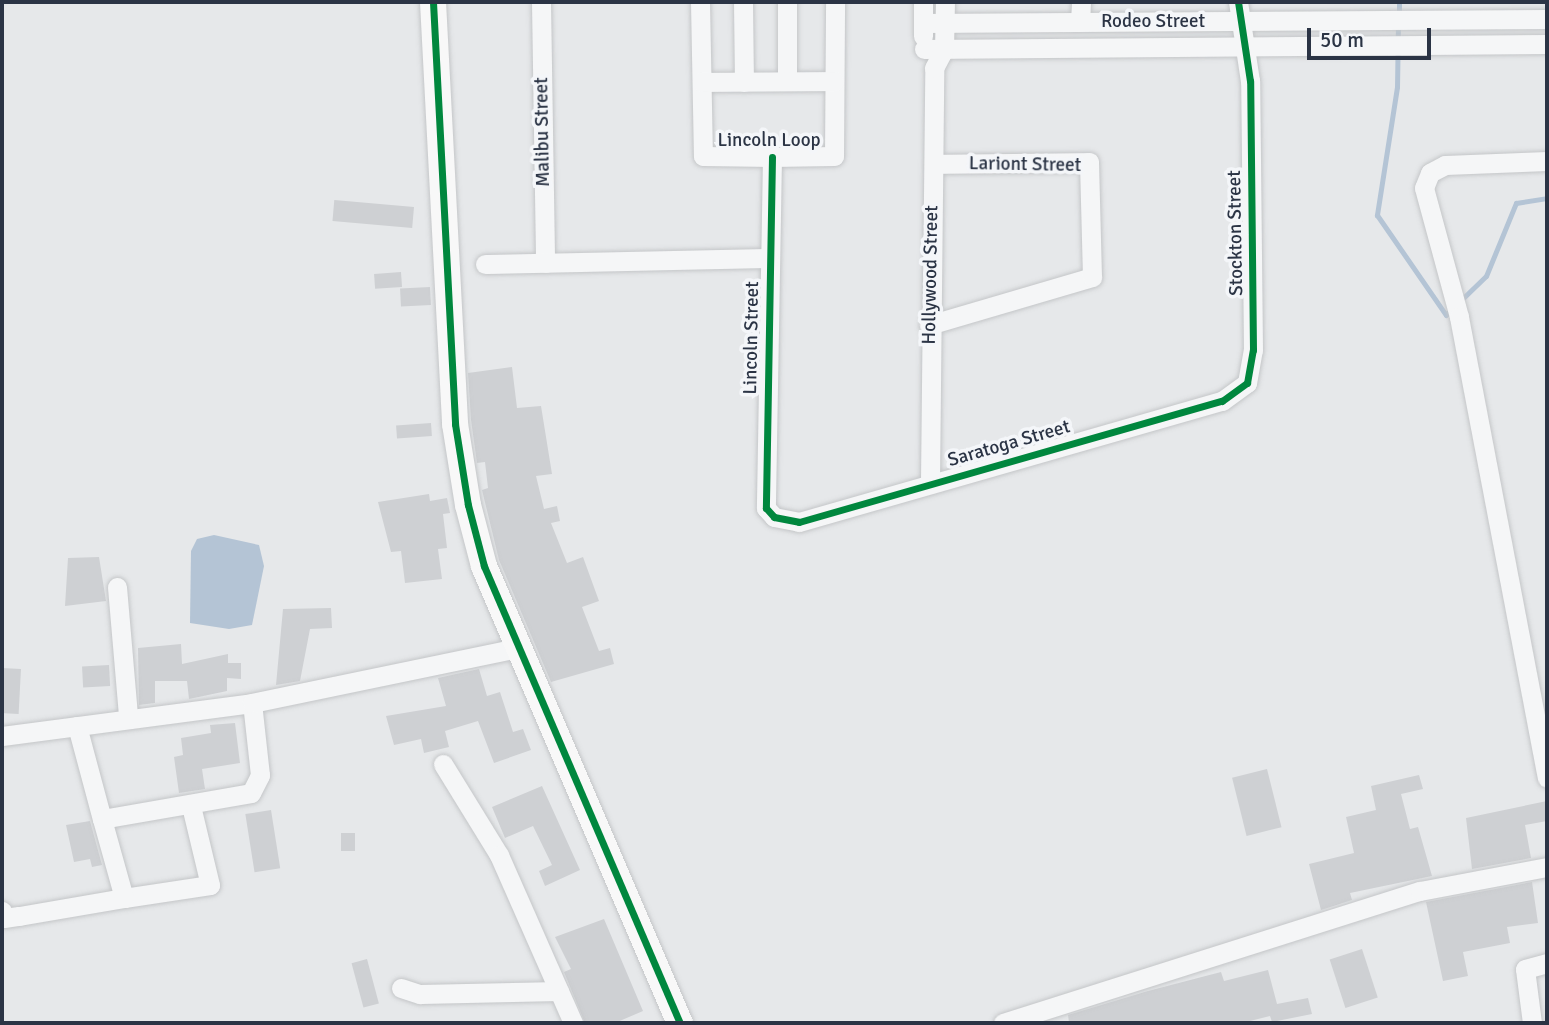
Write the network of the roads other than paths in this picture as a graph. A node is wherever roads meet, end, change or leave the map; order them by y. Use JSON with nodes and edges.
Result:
{"nodes":[{"id":1,"x":433,"y":2,"type":"edge"},
{"id":2,"x":541,"y":2,"type":"edge"},
{"id":3,"x":701,"y":2,"type":"edge"},
{"id":4,"x":743,"y":2,"type":"edge"},
{"id":5,"x":787,"y":2,"type":"edge"},
{"id":6,"x":835,"y":2,"type":"edge"},
{"id":7,"x":923,"y":2,"type":"edge"},
{"id":8,"x":945,"y":2,"type":"edge"},
{"id":9,"x":1081,"y":2,"type":"edge"},
{"id":10,"x":1261,"y":11,"type":"edge"},
{"id":11,"x":1238,"y":12,"type":"edge"},
{"id":12,"x":1547,"y":19,"type":"edge"},
{"id":13,"x":1080,"y":22,"type":"junction"},
{"id":14,"x":923,"y":23,"type":"junction"},
{"id":15,"x":945,"y":23,"type":"junction"},
{"id":16,"x":1547,"y":44,"type":"edge"},
{"id":17,"x":1251,"y":46,"type":"junction"},
{"id":18,"x":923,"y":49,"type":"junction"},
{"id":19,"x":943,"y":49,"type":"junction"},
{"id":20,"x":934,"y":68,"type":"junction"},
{"id":21,"x":787,"y":81,"type":"junction"},
{"id":22,"x":834,"y":81,"type":"junction"},
{"id":23,"x":702,"y":82,"type":"junction"},
{"id":24,"x":744,"y":82,"type":"junction"},
{"id":25,"x":772,"y":157,"type":"junction"},
{"id":26,"x":1547,"y":161,"type":"edge"},
{"id":27,"x":934,"y":164,"type":"junction"},
{"id":28,"x":769,"y":258,"type":"junction"},
{"id":29,"x":545,"y":263,"type":"junction"},
{"id":30,"x":485,"y":264,"type":"dead end"},
{"id":31,"x":929,"y":325,"type":"junction"},
{"id":32,"x":1247,"y":383,"type":"joint"},
{"id":33,"x":930,"y":482,"type":"junction"},
{"id":34,"x":774,"y":517,"type":"joint"},
{"id":35,"x":117,"y":587,"type":"dead end"},
{"id":36,"x":519,"y":649,"type":"junction"},
{"id":37,"x":251,"y":703,"type":"junction"},
{"id":38,"x":128,"y":716,"type":"junction"},
{"id":39,"x":77,"y":726,"type":"junction"},
{"id":40,"x":2,"y":736,"type":"edge"},
{"id":41,"x":443,"y":764,"type":"dead end"},
{"id":42,"x":1547,"y":778,"type":"edge"},
{"id":43,"x":191,"y":806,"type":"junction"},
{"id":44,"x":102,"y":819,"type":"junction"},
{"id":45,"x":1547,"y":867,"type":"edge"},
{"id":46,"x":124,"y":898,"type":"junction"},
{"id":47,"x":2,"y":911,"type":"edge"},
{"id":48,"x":1547,"y":963,"type":"edge"},
{"id":49,"x":401,"y":988,"type":"dead end"},
{"id":50,"x":559,"y":991,"type":"junction"},
{"id":51,"x":573,"y":1023,"type":"edge"},
{"id":52,"x":680,"y":1023,"type":"edge"},
{"id":53,"x":1003,"y":1023,"type":"edge"},
{"id":54,"x":1532,"y":1023,"type":"edge"}],
"edges":[{"from":1,"to":36,"type":"street"},
{"from":2,"to":29,"type":"street","name":"Malibu Street"},
{"from":3,"to":23,"type":"street","name":"Lincoln Loop"},
{"from":4,"to":24,"type":"street"},
{"from":5,"to":21,"type":"street"},
{"from":6,"to":22,"type":"street","name":"Lincoln Loop"},
{"from":7,"to":14,"type":"street"},
{"from":8,"to":15,"type":"street"},
{"from":9,"to":13,"type":"street"},
{"from":10,"to":11,"type":"street","name":"Rodeo Street"},
{"from":10,"to":12,"type":"street","name":"Rodeo Street"},
{"from":10,"to":17,"type":"street"},
{"from":11,"to":13,"type":"street","name":"Rodeo Street"},
{"from":11,"to":17,"type":"street"},
{"from":13,"to":15,"type":"street","name":"Rodeo Street"},
{"from":14,"to":15,"type":"street","name":"Rodeo Street"},
{"from":14,"to":18,"type":"street"},
{"from":15,"to":19,"type":"street"},
{"from":16,"to":17,"type":"street","name":"Rodeo Street"},
{"from":17,"to":19,"type":"street","name":"Rodeo Street"},
{"from":17,"to":32,"type":"street","name":"Stockton Street"},
{"from":18,"to":19,"type":"street","name":"Rodeo Street"},
{"from":18,"to":20,"type":"street"},
{"from":19,"to":20,"type":"street"},
{"from":20,"to":27,"type":"street","name":"Hollywood Street"},
{"from":21,"to":22,"type":"street"},
{"from":21,"to":24,"type":"street"},
{"from":22,"to":25,"type":"street","name":"Lincoln Loop"},
{"from":23,"to":24,"type":"street"},
{"from":23,"to":25,"type":"street","name":"Lincoln Loop"},
{"from":25,"to":28,"type":"street","name":"Lincoln Street"},
{"from":26,"to":42,"type":"street"},
{"from":27,"to":31,"type":"street","name":"Hollywood Street"},
{"from":27,"to":31,"type":"street","name":"Lariont Street"},
{"from":28,"to":29,"type":"street"},
{"from":28,"to":34,"type":"street","name":"Lincoln Street"},
{"from":29,"to":30,"type":"street"},
{"from":31,"to":33,"type":"street","name":"Hollywood Street"},
{"from":32,"to":33,"type":"street","name":"Saratoga Street"},
{"from":33,"to":34,"type":"street","name":"Saratoga Street"},
{"from":35,"to":38,"type":"street"},
{"from":36,"to":37,"type":"street"},
{"from":36,"to":52,"type":"street"},
{"from":37,"to":38,"type":"street"},
{"from":37,"to":43,"type":"street"},
{"from":38,"to":39,"type":"street"},
{"from":39,"to":40,"type":"street"},
{"from":39,"to":44,"type":"street"},
{"from":41,"to":50,"type":"street"},
{"from":43,"to":44,"type":"street"},
{"from":43,"to":46,"type":"street"},
{"from":44,"to":46,"type":"street"},
{"from":45,"to":53,"type":"street"},
{"from":46,"to":47,"type":"street"},
{"from":48,"to":54,"type":"street"},
{"from":49,"to":50,"type":"street"},
{"from":50,"to":51,"type":"street"}]}
